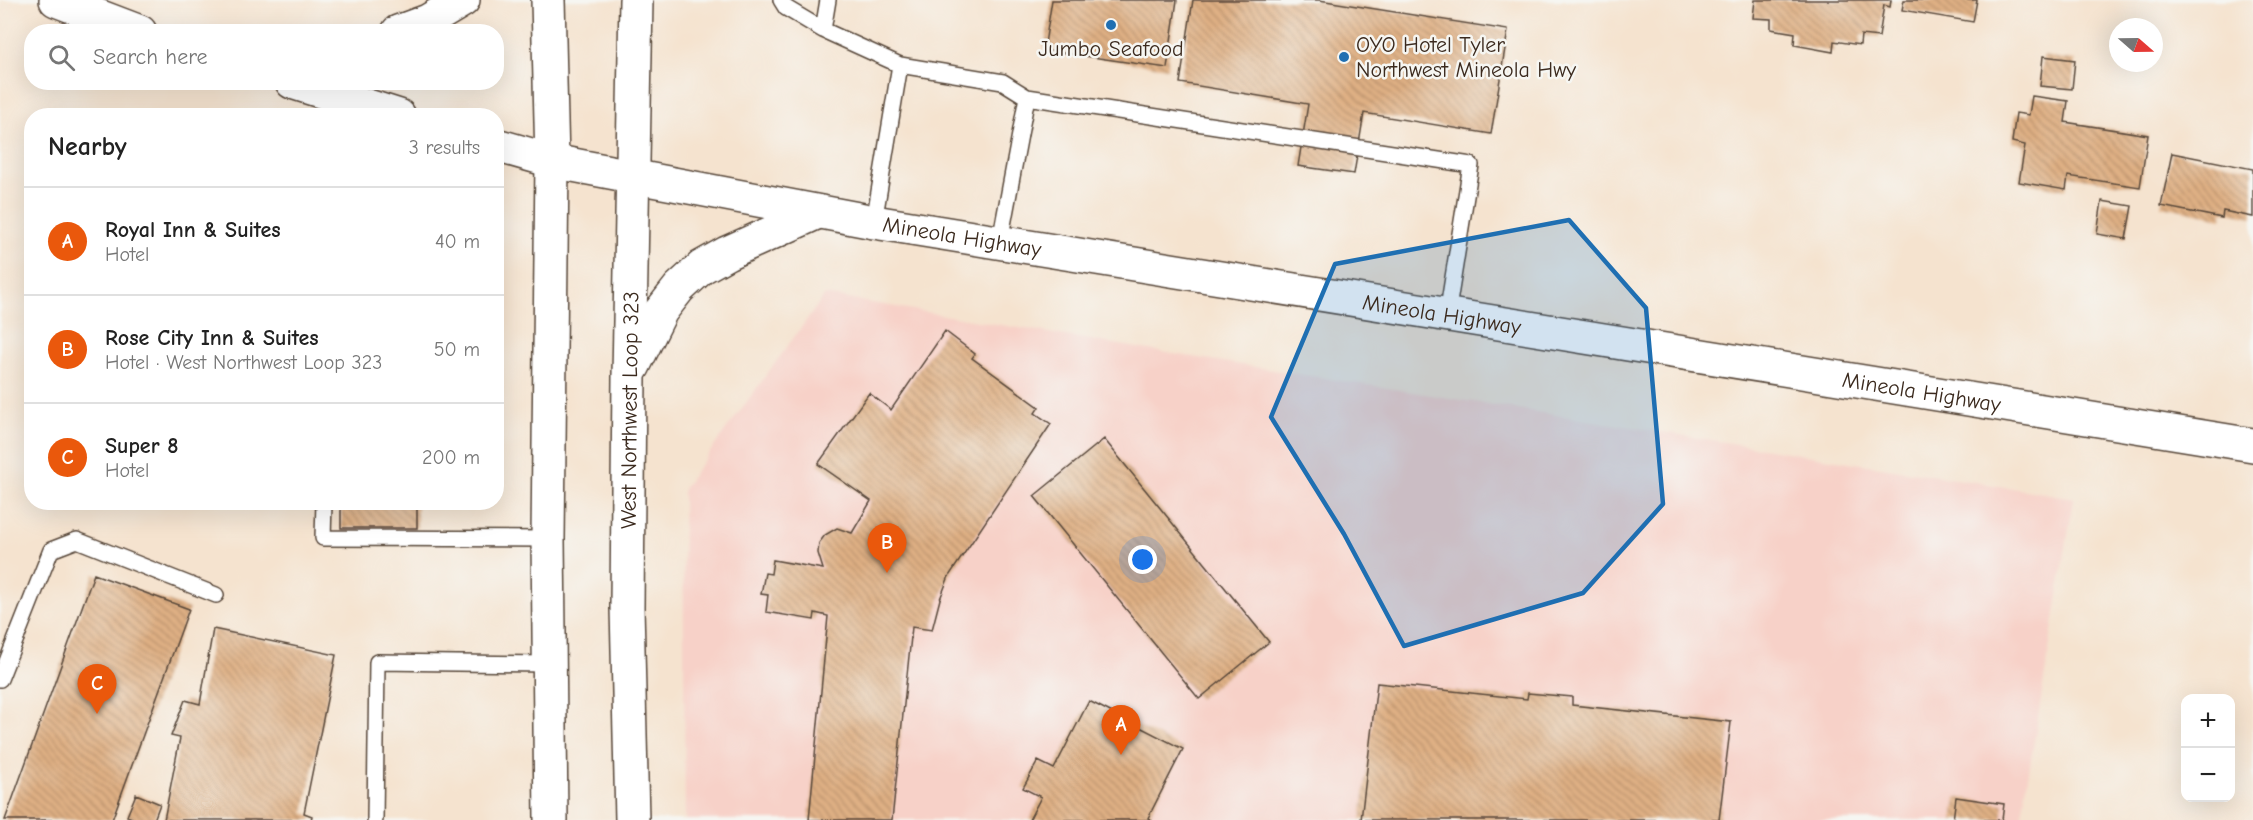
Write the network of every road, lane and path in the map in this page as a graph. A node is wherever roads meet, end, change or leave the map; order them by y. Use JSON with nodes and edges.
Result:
{"nodes":[{"id":1,"x":463,"y":0,"type":"edge"},
{"id":2,"x":548,"y":0,"type":"edge"},
{"id":3,"x":636,"y":0,"type":"edge"},
{"id":4,"x":782,"y":0,"type":"edge"},
{"id":5,"x":828,"y":0,"type":"edge"},
{"id":6,"x":65,"y":2,"type":"edge"},
{"id":7,"x":120,"y":24,"type":"edge"},
{"id":8,"x":420,"y":24,"type":"edge"},
{"id":9,"x":823,"y":30,"type":"junction"},
{"id":10,"x":900,"y":64,"type":"junction"},
{"id":11,"x":307,"y":90,"type":"edge"},
{"id":12,"x":1028,"y":97,"type":"junction"},
{"id":13,"x":336,"y":106,"type":"edge"},
{"id":14,"x":504,"y":147,"type":"edge"},
{"id":15,"x":552,"y":161,"type":"junction"},
{"id":16,"x":633,"y":178,"type":"junction"},
{"id":17,"x":818,"y":212,"type":"junction"},
{"id":18,"x":874,"y":222,"type":"junction"},
{"id":19,"x":1000,"y":241,"type":"junction"},
{"id":20,"x":1447,"y":315,"type":"junction"},
{"id":21,"x":629,"y":376,"type":"junction"},
{"id":22,"x":2253,"y":445,"type":"edge"},
{"id":23,"x":324,"y":510,"type":"edge"},
{"id":24,"x":548,"y":539,"type":"junction"},
{"id":25,"x":216,"y":595,"type":"dead end"},
{"id":26,"x":549,"y":664,"type":"junction"},
{"id":27,"x":0,"y":679,"type":"edge"},
{"id":28,"x":375,"y":820,"type":"edge"},
{"id":29,"x":551,"y":820,"type":"edge"},
{"id":30,"x":632,"y":820,"type":"edge"}],
"edges":[{"from":1,"to":8,"type":"main road"},
{"from":2,"to":15,"type":"main road"},
{"from":3,"to":16,"type":"main road","name":"West Northwest Loop 323"},
{"from":4,"to":9,"type":"lane"},
{"from":5,"to":9,"type":"lane"},
{"from":6,"to":7,"type":"main road"},
{"from":9,"to":10,"type":"lane"},
{"from":10,"to":12,"type":"lane"},
{"from":10,"to":18,"type":"lane"},
{"from":11,"to":13,"type":"main road"},
{"from":12,"to":19,"type":"lane"},
{"from":12,"to":20,"type":"lane"},
{"from":14,"to":15,"type":"main road","name":"Mineola Highway"},
{"from":15,"to":16,"type":"main road","name":"Mineola Highway"},
{"from":15,"to":24,"type":"main road"},
{"from":16,"to":17,"type":"main road","name":"Mineola Highway"},
{"from":16,"to":21,"type":"main road","name":"West Northwest Loop 323"},
{"from":17,"to":18,"type":"main road","name":"Mineola Highway"},
{"from":17,"to":21,"type":"main road"},
{"from":18,"to":19,"type":"main road","name":"Mineola Highway"},
{"from":19,"to":20,"type":"main road","name":"Mineola Highway"},
{"from":20,"to":22,"type":"main road","name":"Mineola Highway"},
{"from":21,"to":30,"type":"main road","name":"West Northwest Loop 323"},
{"from":23,"to":24,"type":"lane"},
{"from":24,"to":26,"type":"main road"},
{"from":25,"to":27,"type":"lane"},
{"from":26,"to":28,"type":"lane"},
{"from":26,"to":29,"type":"main road"}]}
